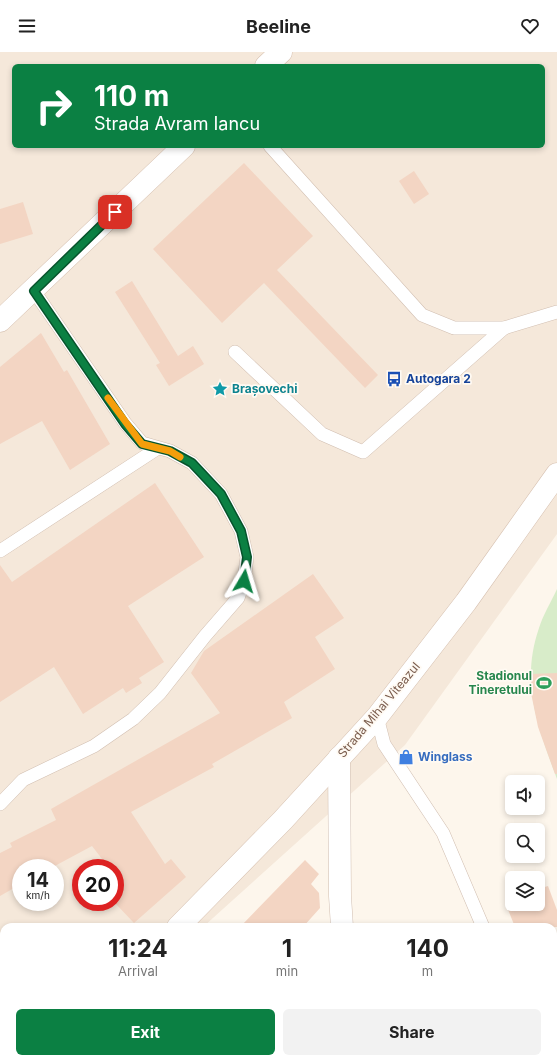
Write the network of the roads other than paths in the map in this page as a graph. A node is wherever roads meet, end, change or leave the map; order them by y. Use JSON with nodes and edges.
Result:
{"nodes":[{"id":1,"x":281,"y":52,"type":"edge"},
{"id":2,"x":268,"y":64,"type":"edge"},
{"id":3,"x":182,"y":148,"type":"edge"},
{"id":4,"x":272,"y":148,"type":"edge"},
{"id":5,"x":34,"y":291,"type":"junction"},
{"id":6,"x":557,"y":312,"type":"edge"},
{"id":7,"x":0,"y":321,"type":"edge"},
{"id":8,"x":504,"y":328,"type":"junction"},
{"id":9,"x":235,"y":352,"type":"dead end"},
{"id":10,"x":158,"y":448,"type":"junction"},
{"id":11,"x":557,"y":474,"type":"edge"},
{"id":12,"x":0,"y":550,"type":"edge"},
{"id":13,"x":377,"y":717,"type":"junction"},
{"id":14,"x":339,"y":758,"type":"junction"},
{"id":15,"x":0,"y":804,"type":"edge"},
{"id":16,"x":182,"y":923,"type":"edge"},
{"id":17,"x":342,"y":923,"type":"edge"},
{"id":18,"x":481,"y":923,"type":"edge"}],
"edges":[{"from":1,"to":2,"type":"street"},
{"from":3,"to":5,"type":"street"},
{"from":4,"to":8,"type":"lane"},
{"from":5,"to":7,"type":"street"},
{"from":5,"to":10,"type":"lane"},
{"from":6,"to":8,"type":"lane"},
{"from":8,"to":9,"type":"lane"},
{"from":10,"to":12,"type":"lane"},
{"from":10,"to":15,"type":"lane"},
{"from":11,"to":13,"type":"street","name":"Strada Mihai Viteazul"},
{"from":13,"to":14,"type":"street","name":"Strada Mihai Viteazul"},
{"from":13,"to":18,"type":"lane"},
{"from":14,"to":16,"type":"street","name":"Strada Mihai Viteazul"},
{"from":14,"to":17,"type":"street"}]}
